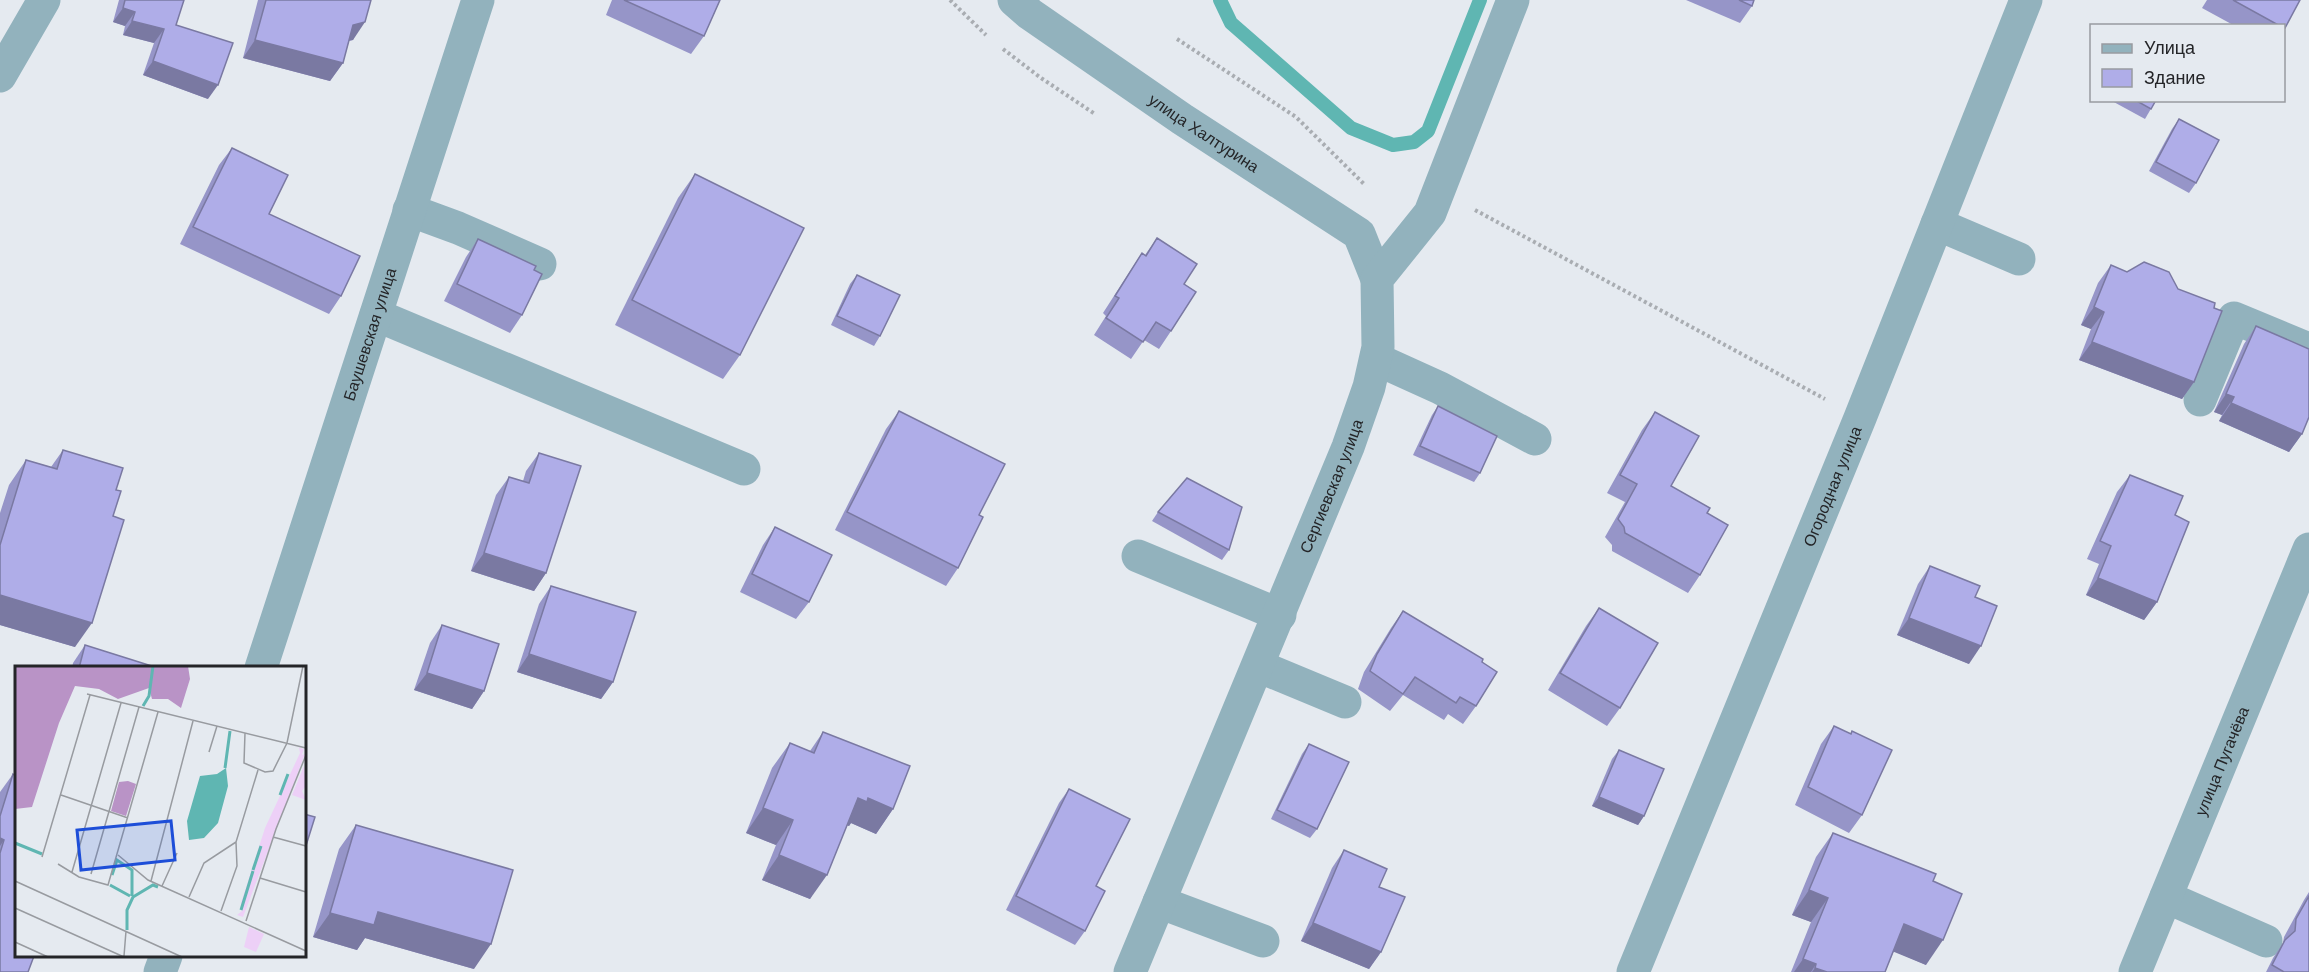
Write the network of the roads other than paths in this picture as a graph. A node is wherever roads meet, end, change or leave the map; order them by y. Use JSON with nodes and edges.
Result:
{"nodes":[{"id":1,"x":44,"y":0,"type":"edge"},
{"id":2,"x":477,"y":0,"type":"edge"},
{"id":3,"x":1014,"y":0,"type":"edge"},
{"id":4,"x":1513,"y":0,"type":"edge"},
{"id":5,"x":2026,"y":0,"type":"edge"},
{"id":6,"x":0,"y":76,"type":"edge"},
{"id":7,"x":410,"y":210,"type":"junction"},
{"id":8,"x":1937,"y":224,"type":"junction"},
{"id":9,"x":2019,"y":259,"type":"dead end"},
{"id":10,"x":540,"y":264,"type":"dead end"},
{"id":11,"x":1377,"y":279,"type":"junction"},
{"id":12,"x":376,"y":315,"type":"junction"},
{"id":13,"x":2309,"y":349,"type":"edge"},
{"id":14,"x":1376,"y":359,"type":"junction"},
{"id":15,"x":2200,"y":400,"type":"dead end"},
{"id":16,"x":1535,"y":439,"type":"dead end"},
{"id":17,"x":744,"y":469,"type":"dead end"},
{"id":18,"x":2309,"y":549,"type":"edge"},
{"id":19,"x":1138,"y":556,"type":"dead end"},
{"id":20,"x":1280,"y":615,"type":"junction"},
{"id":21,"x":262,"y":666,"type":"edge"},
{"id":22,"x":1258,"y":666,"type":"junction"},
{"id":23,"x":1345,"y":702,"type":"dead end"},
{"id":24,"x":2166,"y":897,"type":"junction"},
{"id":25,"x":1160,"y":902,"type":"junction"},
{"id":26,"x":1263,"y":941,"type":"dead end"},
{"id":27,"x":2266,"y":941,"type":"dead end"},
{"id":28,"x":166,"y":957,"type":"edge"},
{"id":29,"x":160,"y":972,"type":"edge"},
{"id":30,"x":1130,"y":972,"type":"edge"},
{"id":31,"x":1633,"y":972,"type":"edge"},
{"id":32,"x":2135,"y":972,"type":"edge"}],
"edges":[{"from":1,"to":6,"type":"street"},
{"from":2,"to":7,"type":"street","name":"Баушевская улица"},
{"from":3,"to":11,"type":"street","name":"улица Халтурина"},
{"from":4,"to":11,"type":"street"},
{"from":5,"to":8,"type":"street","name":"Огородная улица"},
{"from":7,"to":10,"type":"street"},
{"from":7,"to":12,"type":"street","name":"Баушевская улица"},
{"from":8,"to":9,"type":"street"},
{"from":8,"to":31,"type":"street","name":"Огородная улица"},
{"from":11,"to":14,"type":"street","name":"Сергиевская улица"},
{"from":12,"to":17,"type":"street"},
{"from":12,"to":21,"type":"street","name":"Баушевская улица"},
{"from":13,"to":15,"type":"street"},
{"from":14,"to":16,"type":"street"},
{"from":14,"to":20,"type":"street","name":"Сергиевская улица"},
{"from":18,"to":24,"type":"street","name":"улица Пугачёва"},
{"from":19,"to":20,"type":"street"},
{"from":20,"to":22,"type":"street","name":"Сергиевская улица"},
{"from":22,"to":23,"type":"street"},
{"from":22,"to":25,"type":"street","name":"Сергиевская улица"},
{"from":24,"to":27,"type":"street"},
{"from":24,"to":32,"type":"street","name":"улица Пугачёва"},
{"from":25,"to":26,"type":"street"},
{"from":25,"to":30,"type":"street","name":"Сергиевская улица"},
{"from":28,"to":29,"type":"street"}]}
